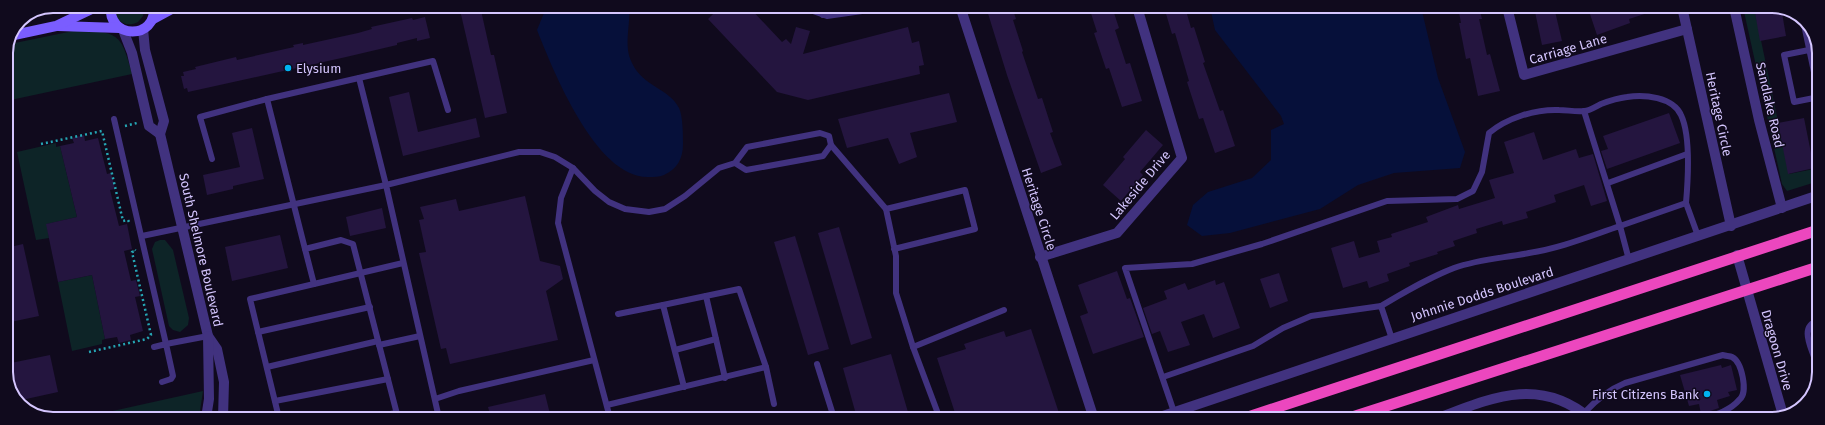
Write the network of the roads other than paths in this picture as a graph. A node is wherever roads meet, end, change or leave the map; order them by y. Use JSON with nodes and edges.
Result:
{"nodes":[{"id":1,"x":83,"y":13,"type":"edge"},
{"id":2,"x":111,"y":13,"type":"edge"},
{"id":3,"x":153,"y":13,"type":"edge"},
{"id":4,"x":164,"y":13,"type":"edge"},
{"id":5,"x":819,"y":13,"type":"edge"},
{"id":6,"x":848,"y":13,"type":"edge"},
{"id":7,"x":962,"y":13,"type":"edge"},
{"id":8,"x":1139,"y":13,"type":"edge"},
{"id":9,"x":1508,"y":13,"type":"edge"},
{"id":10,"x":1683,"y":13,"type":"edge"},
{"id":11,"x":1735,"y":13,"type":"edge"},
{"id":12,"x":823,"y":15,"type":"joint"},
{"id":13,"x":153,"y":19,"type":"junction"},
{"id":14,"x":56,"y":26,"type":"junction"},
{"id":15,"x":121,"y":29,"type":"junction"},
{"id":16,"x":143,"y":29,"type":"junction"},
{"id":17,"x":1687,"y":29,"type":"junction"},
{"id":18,"x":1805,"y":32,"type":"edge"},
{"id":19,"x":18,"y":34,"type":"edge"},
{"id":20,"x":1809,"y":50,"type":"junction"},
{"id":21,"x":1812,"y":64,"type":"edge"},
{"id":22,"x":359,"y":78,"type":"junction"},
{"id":23,"x":1812,"y":98,"type":"edge"},
{"id":24,"x":268,"y":99,"type":"junction"},
{"id":25,"x":448,"y":110,"type":"dead end"},
{"id":26,"x":1584,"y":112,"type":"junction"},
{"id":27,"x":114,"y":119,"type":"dead end"},
{"id":28,"x":160,"y":134,"type":"junction"},
{"id":29,"x":831,"y":145,"type":"junction"},
{"id":30,"x":1687,"y":154,"type":"junction"},
{"id":31,"x":212,"y":159,"type":"dead end"},
{"id":32,"x":735,"y":163,"type":"junction"},
{"id":33,"x":573,"y":168,"type":"junction"},
{"id":34,"x":1608,"y":183,"type":"junction"},
{"id":35,"x":386,"y":185,"type":"junction"},
{"id":36,"x":1812,"y":197,"type":"edge"},
{"id":37,"x":1686,"y":203,"type":"junction"},
{"id":38,"x":294,"y":205,"type":"junction"},
{"id":39,"x":1782,"y":208,"type":"junction"},
{"id":40,"x":886,"y":209,"type":"junction"},
{"id":41,"x":1620,"y":226,"type":"junction"},
{"id":42,"x":1731,"y":226,"type":"junction"},
{"id":43,"x":183,"y":229,"type":"junction"},
{"id":44,"x":1812,"y":232,"type":"edge"},
{"id":45,"x":142,"y":236,"type":"junction"},
{"id":46,"x":1698,"y":236,"type":"junction"},
{"id":47,"x":894,"y":248,"type":"junction"},
{"id":48,"x":305,"y":249,"type":"junction"},
{"id":49,"x":1737,"y":255,"type":"junction"},
{"id":50,"x":1040,"y":257,"type":"junction"},
{"id":51,"x":1629,"y":260,"type":"junction"},
{"id":52,"x":403,"y":263,"type":"junction"},
{"id":53,"x":1812,"y":269,"type":"edge"},
{"id":54,"x":361,"y":273,"type":"junction"},
{"id":55,"x":314,"y":284,"type":"junction"},
{"id":56,"x":1747,"y":291,"type":"junction"},
{"id":57,"x":706,"y":296,"type":"junction"},
{"id":58,"x":663,"y":305,"type":"junction"},
{"id":59,"x":1381,"y":306,"type":"junction"},
{"id":60,"x":370,"y":307,"type":"junction"},
{"id":61,"x":1004,"y":310,"type":"dead end"},
{"id":62,"x":618,"y":314,"type":"dead end"},
{"id":63,"x":1812,"y":323,"type":"edge"},
{"id":64,"x":258,"y":332,"type":"junction"},
{"id":65,"x":208,"y":336,"type":"junction"},
{"id":66,"x":420,"y":336,"type":"junction"},
{"id":67,"x":716,"y":339,"type":"junction"},
{"id":68,"x":1392,"y":339,"type":"junction"},
{"id":69,"x":379,"y":343,"type":"junction"},
{"id":70,"x":166,"y":344,"type":"junction"},
{"id":71,"x":154,"y":347,"type":"dead end"},
{"id":72,"x":913,"y":347,"type":"junction"},
{"id":73,"x":674,"y":350,"type":"junction"},
{"id":74,"x":1812,"y":352,"type":"edge"},
{"id":75,"x":594,"y":360,"type":"junction"},
{"id":76,"x":817,"y":364,"type":"dead end"},
{"id":77,"x":267,"y":367,"type":"junction"},
{"id":78,"x":766,"y":367,"type":"junction"},
{"id":79,"x":1163,"y":377,"type":"junction"},
{"id":80,"x":388,"y":378,"type":"junction"},
{"id":81,"x":725,"y":378,"type":"junction"},
{"id":82,"x":162,"y":382,"type":"dead end"},
{"id":83,"x":684,"y":388,"type":"junction"},
{"id":84,"x":435,"y":399,"type":"junction"},
{"id":85,"x":275,"y":401,"type":"junction"},
{"id":86,"x":774,"y":404,"type":"dead end"},
{"id":87,"x":607,"y":405,"type":"junction"},
{"id":88,"x":1782,"y":411,"type":"edge"},
{"id":89,"x":207,"y":412,"type":"edge"},
{"id":90,"x":223,"y":412,"type":"edge"},
{"id":91,"x":278,"y":412,"type":"edge"},
{"id":92,"x":396,"y":412,"type":"edge"},
{"id":93,"x":438,"y":412,"type":"edge"},
{"id":94,"x":609,"y":412,"type":"edge"},
{"id":95,"x":832,"y":412,"type":"edge"},
{"id":96,"x":938,"y":412,"type":"edge"},
{"id":97,"x":1092,"y":412,"type":"edge"},
{"id":98,"x":1174,"y":412,"type":"joint"},
{"id":99,"x":1263,"y":412,"type":"edge"},
{"id":100,"x":1368,"y":412,"type":"edge"},
{"id":101,"x":1454,"y":412,"type":"edge"},
{"id":102,"x":1582,"y":412,"type":"edge"},
{"id":103,"x":1590,"y":412,"type":"edge"},
{"id":104,"x":1724,"y":412,"type":"edge"}],
"edges":[{"from":1,"to":14,"type":"main road"},
{"from":2,"to":15,"type":"main road"},
{"from":3,"to":13,"type":"main road"},
{"from":4,"to":13,"type":"main road"},
{"from":5,"to":12,"type":"lane"},
{"from":6,"to":12,"type":"lane"},
{"from":7,"to":50,"type":"street","name":"Heritage Circle"},
{"from":8,"to":50,"type":"street","name":"Lakeside Drive"},
{"from":9,"to":17,"type":"street","name":"Carriage Lane"},
{"from":10,"to":17,"type":"street","name":"Heritage Circle"},
{"from":11,"to":39,"type":"street","name":"Sandlake Road"},
{"from":13,"to":16,"type":"main road"},
{"from":14,"to":15,"type":"main road"},
{"from":14,"to":19,"type":"main road"},
{"from":15,"to":16,"type":"main road"},
{"from":15,"to":28,"type":"street","name":"South Shelmore Boulevard"},
{"from":16,"to":28,"type":"street","name":"South Shelmore Boulevard"},
{"from":17,"to":42,"type":"street","name":"Heritage Circle"},
{"from":18,"to":20,"type":"lane"},
{"from":20,"to":21,"type":"lane"},
{"from":20,"to":23,"type":"lane"},
{"from":22,"to":24,"type":"lane"},
{"from":22,"to":25,"type":"lane"},
{"from":22,"to":35,"type":"lane"},
{"from":24,"to":31,"type":"lane"},
{"from":24,"to":38,"type":"lane"},
{"from":26,"to":30,"type":"lane"},
{"from":26,"to":34,"type":"lane"},
{"from":26,"to":79,"type":"lane"},
{"from":27,"to":45,"type":"lane"},
{"from":28,"to":43,"type":"street","name":"South Shelmore Boulevard"},
{"from":29,"to":32,"type":"lane"},
{"from":29,"to":32,"type":"lane"},
{"from":29,"to":40,"type":"lane"},
{"from":30,"to":34,"type":"lane"},
{"from":30,"to":37,"type":"lane"},
{"from":32,"to":33,"type":"lane"},
{"from":33,"to":35,"type":"lane"},
{"from":33,"to":75,"type":"lane"},
{"from":34,"to":41,"type":"lane"},
{"from":35,"to":38,"type":"lane"},
{"from":35,"to":52,"type":"lane"},
{"from":36,"to":39,"type":"street","name":"Johnnie Dodds Boulevard"},
{"from":37,"to":41,"type":"lane"},
{"from":37,"to":46,"type":"lane"},
{"from":38,"to":43,"type":"lane"},
{"from":38,"to":48,"type":"lane"},
{"from":39,"to":42,"type":"street","name":"Johnnie Dodds Boulevard"},
{"from":40,"to":47,"type":"lane"},
{"from":40,"to":47,"type":"lane"},
{"from":41,"to":51,"type":"lane"},
{"from":41,"to":59,"type":"lane"},
{"from":42,"to":46,"type":"street","name":"Johnnie Dodds Boulevard"},
{"from":43,"to":45,"type":"lane"},
{"from":43,"to":65,"type":"street","name":"South Shelmore Boulevard"},
{"from":44,"to":49,"type":"highway"},
{"from":45,"to":70,"type":"lane"},
{"from":46,"to":51,"type":"street","name":"Johnnie Dodds Boulevard"},
{"from":47,"to":72,"type":"lane"},
{"from":48,"to":54,"type":"lane"},
{"from":48,"to":55,"type":"lane"},
{"from":49,"to":56,"type":"street","name":"Dragoon Drive"},
{"from":49,"to":99,"type":"highway"},
{"from":50,"to":97,"type":"street","name":"Heritage Circle"},
{"from":51,"to":68,"type":"street","name":"Johnnie Dodds Boulevard"},
{"from":52,"to":54,"type":"lane"},
{"from":52,"to":66,"type":"lane"},
{"from":53,"to":56,"type":"highway"},
{"from":54,"to":55,"type":"lane"},
{"from":54,"to":60,"type":"lane"},
{"from":55,"to":64,"type":"lane"},
{"from":56,"to":88,"type":"street","name":"Dragoon Drive"},
{"from":56,"to":100,"type":"highway"},
{"from":57,"to":58,"type":"lane"},
{"from":57,"to":67,"type":"lane"},
{"from":57,"to":78,"type":"lane"},
{"from":58,"to":62,"type":"lane"},
{"from":58,"to":73,"type":"lane"},
{"from":59,"to":68,"type":"lane"},
{"from":59,"to":79,"type":"lane"},
{"from":60,"to":64,"type":"lane"},
{"from":60,"to":69,"type":"lane"},
{"from":61,"to":72,"type":"lane"},
{"from":63,"to":74,"type":"lane"},
{"from":64,"to":77,"type":"lane"},
{"from":65,"to":70,"type":"lane"},
{"from":65,"to":89,"type":"street"},
{"from":65,"to":90,"type":"street","name":"South Shelmore Boulevard"},
{"from":66,"to":69,"type":"lane"},
{"from":66,"to":84,"type":"lane"},
{"from":67,"to":73,"type":"lane"},
{"from":67,"to":81,"type":"lane"},
{"from":68,"to":98,"type":"street","name":"Johnnie Dodds Boulevard"},
{"from":69,"to":77,"type":"lane"},
{"from":69,"to":80,"type":"lane"},
{"from":70,"to":71,"type":"lane"},
{"from":70,"to":82,"type":"lane"},
{"from":72,"to":96,"type":"lane"},
{"from":73,"to":83,"type":"lane"},
{"from":75,"to":84,"type":"lane"},
{"from":75,"to":87,"type":"lane"},
{"from":76,"to":95,"type":"lane"},
{"from":77,"to":85,"type":"lane"},
{"from":78,"to":81,"type":"lane"},
{"from":78,"to":86,"type":"lane"},
{"from":79,"to":98,"type":"lane"},
{"from":80,"to":85,"type":"lane"},
{"from":80,"to":92,"type":"lane"},
{"from":81,"to":83,"type":"lane"},
{"from":83,"to":87,"type":"lane"},
{"from":84,"to":93,"type":"lane"},
{"from":85,"to":91,"type":"lane"},
{"from":87,"to":94,"type":"lane"},
{"from":101,"to":102,"type":"street"},
{"from":103,"to":104,"type":"lane"}]}
